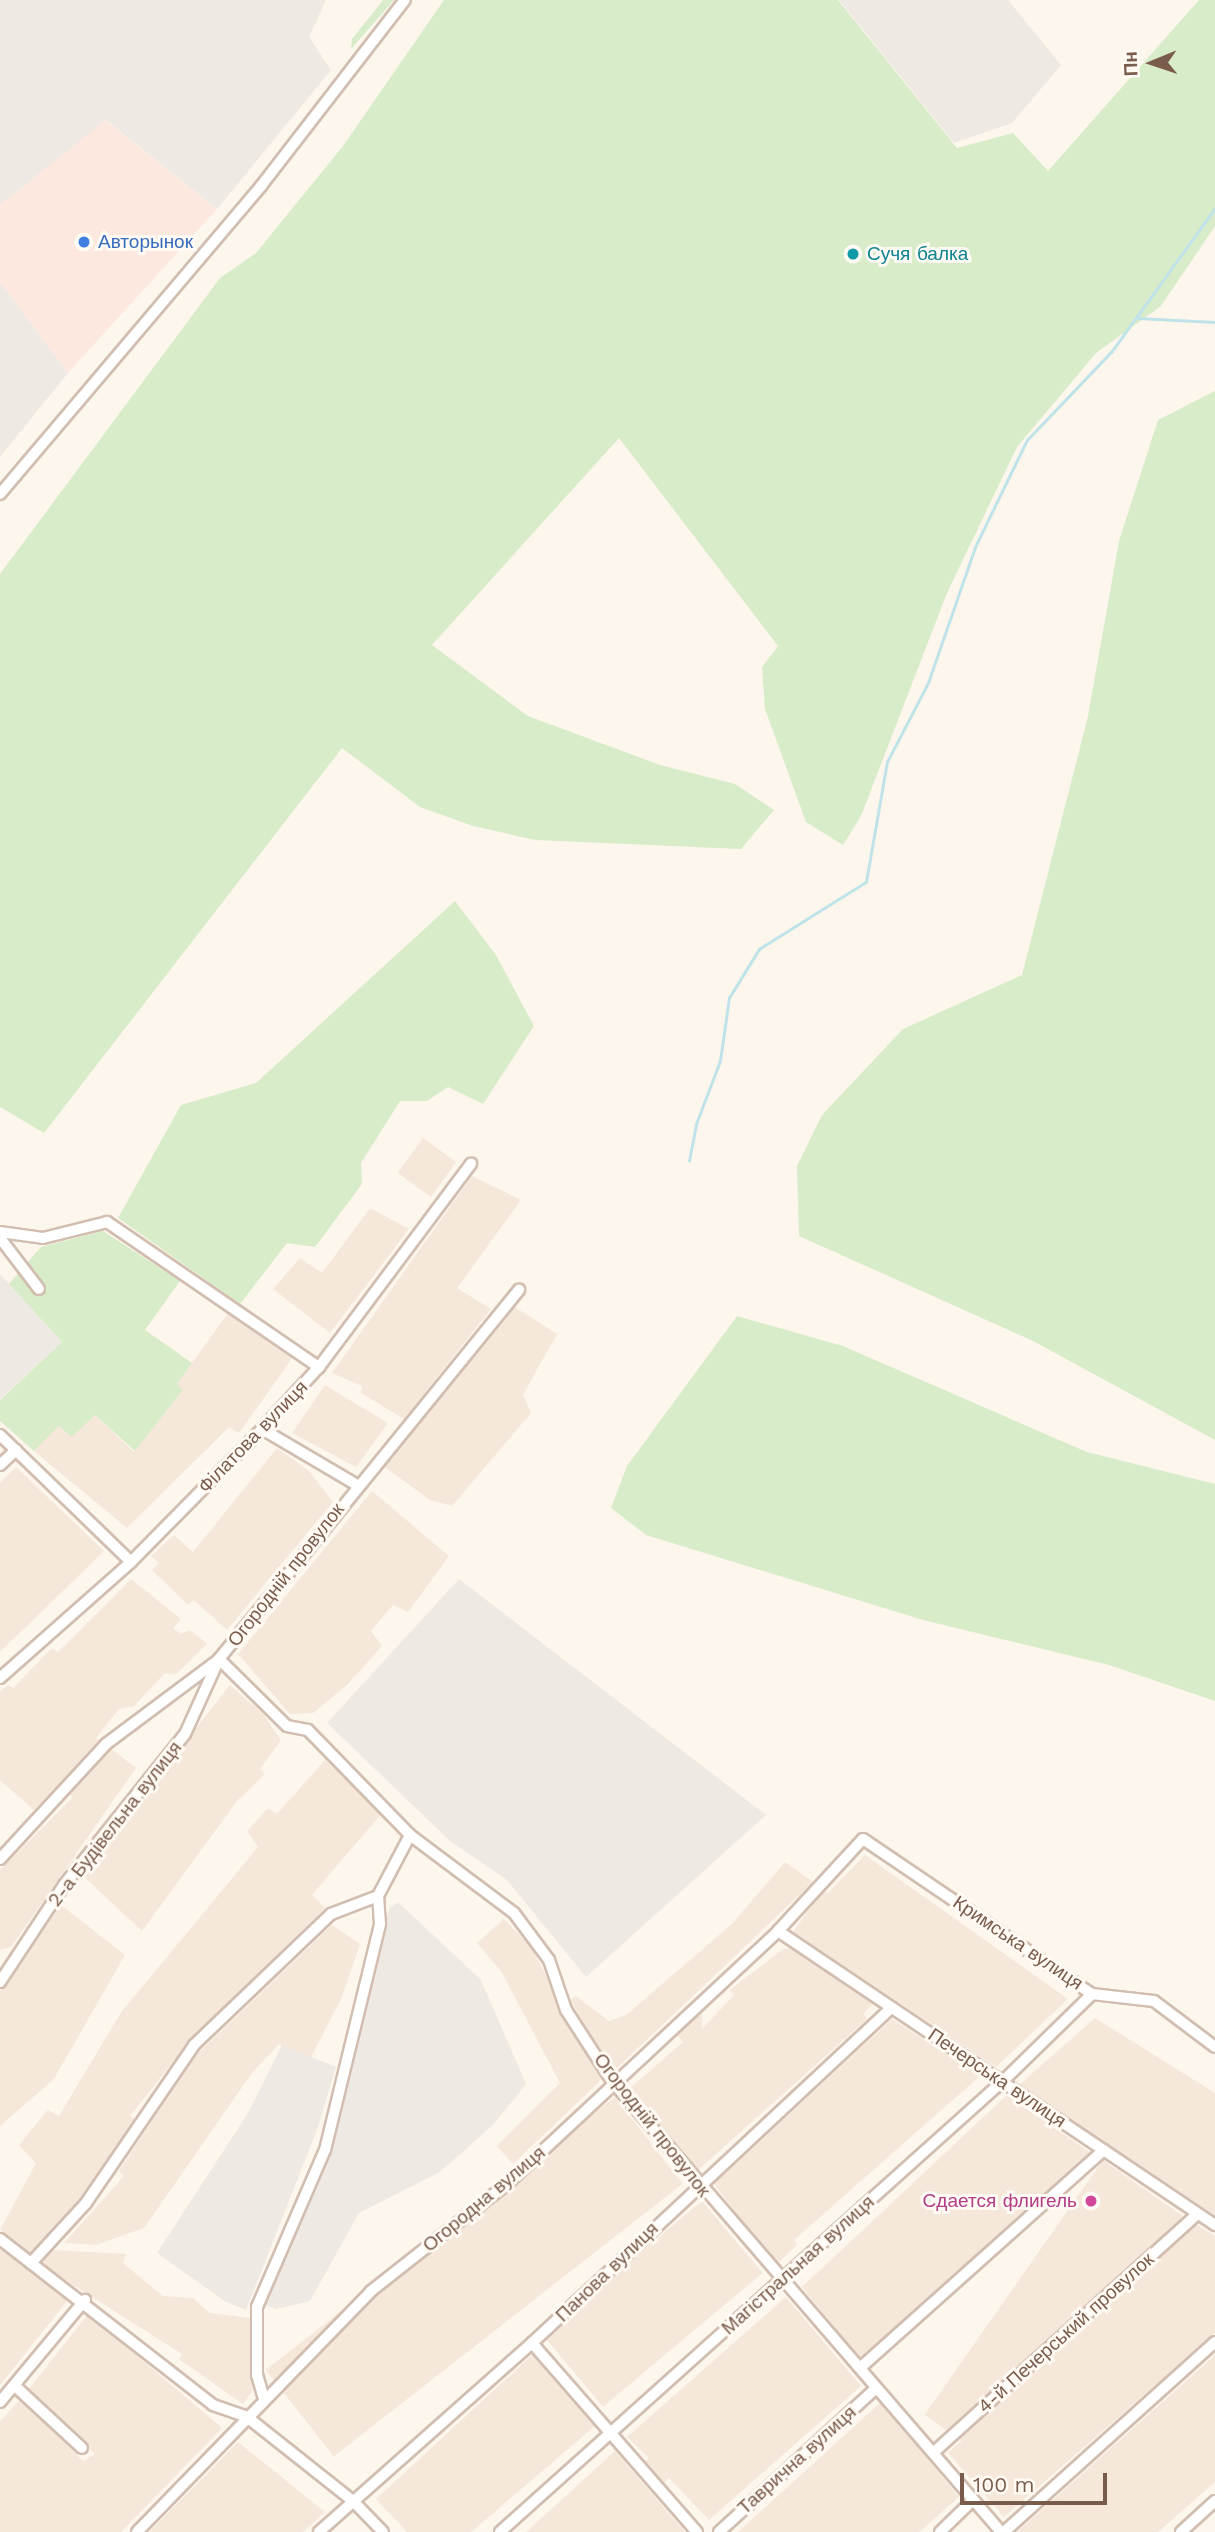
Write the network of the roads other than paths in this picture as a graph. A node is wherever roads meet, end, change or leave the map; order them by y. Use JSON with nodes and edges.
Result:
{"nodes":[{"id":1,"x":405,"y":0,"type":"edge"},
{"id":2,"x":0,"y":494,"type":"edge"},
{"id":3,"x":471,"y":1164,"type":"dead end"},
{"id":4,"x":0,"y":1232,"type":"edge"},
{"id":5,"x":0,"y":1238,"type":"edge"},
{"id":6,"x":39,"y":1289,"type":"dead end"},
{"id":7,"x":519,"y":1290,"type":"dead end"},
{"id":8,"x":319,"y":1367,"type":"junction"},
{"id":9,"x":262,"y":1429,"type":"junction"},
{"id":10,"x":0,"y":1435,"type":"edge"},
{"id":11,"x":16,"y":1450,"type":"junction"},
{"id":12,"x":0,"y":1465,"type":"edge"},
{"id":13,"x":357,"y":1485,"type":"junction"},
{"id":14,"x":131,"y":1562,"type":"junction"},
{"id":15,"x":219,"y":1659,"type":"junction"},
{"id":16,"x":0,"y":1678,"type":"edge"},
{"id":17,"x":410,"y":1835,"type":"junction"},
{"id":18,"x":863,"y":1839,"type":"joint"},
{"id":19,"x":0,"y":1859,"type":"edge"},
{"id":20,"x":377,"y":1896,"type":"junction"},
{"id":21,"x":778,"y":1931,"type":"junction"},
{"id":22,"x":0,"y":1983,"type":"edge"},
{"id":23,"x":1092,"y":1994,"type":"junction"},
{"id":24,"x":892,"y":2007,"type":"junction"},
{"id":25,"x":1215,"y":2047,"type":"edge"},
{"id":26,"x":612,"y":2081,"type":"junction"},
{"id":27,"x":1003,"y":2081,"type":"junction"},
{"id":28,"x":1104,"y":2150,"type":"junction"},
{"id":29,"x":698,"y":2185,"type":"junction"},
{"id":30,"x":1198,"y":2214,"type":"junction"},
{"id":31,"x":1215,"y":2225,"type":"edge"},
{"id":32,"x":0,"y":2239,"type":"edge"},
{"id":33,"x":31,"y":2263,"type":"junction"},
{"id":34,"x":782,"y":2282,"type":"junction"},
{"id":35,"x":85,"y":2300,"type":"junction"},
{"id":36,"x":1215,"y":2342,"type":"edge"},
{"id":37,"x":532,"y":2343,"type":"junction"},
{"id":38,"x":860,"y":2368,"type":"junction"},
{"id":39,"x":15,"y":2386,"type":"junction"},
{"id":40,"x":876,"y":2388,"type":"junction"},
{"id":41,"x":264,"y":2399,"type":"junction"},
{"id":42,"x":0,"y":2402,"type":"edge"},
{"id":43,"x":247,"y":2417,"type":"junction"},
{"id":44,"x":611,"y":2432,"type":"junction"},
{"id":45,"x":82,"y":2448,"type":"dead end"},
{"id":46,"x":934,"y":2452,"type":"junction"},
{"id":47,"x":973,"y":2500,"type":"junction"},
{"id":48,"x":353,"y":2501,"type":"junction"},
{"id":49,"x":1215,"y":2501,"type":"edge"},
{"id":50,"x":137,"y":2532,"type":"edge"},
{"id":51,"x":319,"y":2532,"type":"edge"},
{"id":52,"x":383,"y":2532,"type":"edge"},
{"id":53,"x":499,"y":2532,"type":"edge"},
{"id":54,"x":697,"y":2532,"type":"edge"},
{"id":55,"x":719,"y":2532,"type":"edge"},
{"id":56,"x":940,"y":2532,"type":"edge"},
{"id":57,"x":1002,"y":2532,"type":"edge"},
{"id":58,"x":1181,"y":2532,"type":"edge"}],
"edges":[{"from":1,"to":2,"type":"street"},
{"from":3,"to":8,"type":"street","name":"Філатова вулиця"},
{"from":4,"to":8,"type":"street"},
{"from":5,"to":6,"type":"street"},
{"from":7,"to":13,"type":"street","name":"Огородній провулок"},
{"from":8,"to":9,"type":"street","name":"Філатова вулиця"},
{"from":9,"to":13,"type":"street"},
{"from":9,"to":14,"type":"street","name":"Філатова вулиця"},
{"from":10,"to":11,"type":"street"},
{"from":11,"to":12,"type":"street"},
{"from":11,"to":14,"type":"street"},
{"from":13,"to":15,"type":"street","name":"Огородній провулок"},
{"from":14,"to":16,"type":"street","name":"Філатова вулиця"},
{"from":15,"to":17,"type":"street","name":"Огородній провулок"},
{"from":15,"to":19,"type":"street"},
{"from":15,"to":22,"type":"street","name":"2-а Будівельна вулиця"},
{"from":17,"to":20,"type":"street"},
{"from":17,"to":26,"type":"street","name":"Огородній провулок"},
{"from":18,"to":21,"type":"street","name":"Огородна вулиця"},
{"from":18,"to":23,"type":"street","name":"Кримська вулиця"},
{"from":20,"to":33,"type":"street"},
{"from":20,"to":41,"type":"street"},
{"from":21,"to":24,"type":"street","name":"Печерська вулиця"},
{"from":21,"to":26,"type":"street","name":"Огородна вулиця"},
{"from":23,"to":25,"type":"street","name":"Кримська вулиця"},
{"from":23,"to":27,"type":"street","name":"Магістральная вулиця"},
{"from":24,"to":27,"type":"street","name":"Печерська вулиця"},
{"from":24,"to":29,"type":"street","name":"Панова вулиця"},
{"from":26,"to":29,"type":"street","name":"Огородній провулок"},
{"from":26,"to":41,"type":"street","name":"Огородна вулиця"},
{"from":27,"to":28,"type":"street","name":"Печерська вулиця"},
{"from":27,"to":34,"type":"street","name":"Магістральная вулиця"},
{"from":28,"to":30,"type":"street","name":"Печерська вулиця"},
{"from":28,"to":38,"type":"street"},
{"from":29,"to":34,"type":"street","name":"Огородній провулок"},
{"from":29,"to":37,"type":"street","name":"Панова вулиця"},
{"from":30,"to":31,"type":"street","name":"Печерська вулиця"},
{"from":30,"to":46,"type":"street","name":"4-й Печерський провулок"},
{"from":32,"to":33,"type":"street"},
{"from":33,"to":35,"type":"street"},
{"from":34,"to":38,"type":"street","name":"Огородній провулок"},
{"from":34,"to":44,"type":"street","name":"Магістральная вулиця"},
{"from":35,"to":39,"type":"street"},
{"from":35,"to":43,"type":"street"},
{"from":36,"to":57,"type":"street"},
{"from":37,"to":44,"type":"street"},
{"from":37,"to":48,"type":"street","name":"Панова вулиця"},
{"from":38,"to":40,"type":"street","name":"Огородній провулок"},
{"from":39,"to":42,"type":"street"},
{"from":39,"to":45,"type":"street"},
{"from":40,"to":46,"type":"street","name":"Огородній провулок"},
{"from":40,"to":55,"type":"street","name":"Таврична вулиця"},
{"from":41,"to":43,"type":"street","name":"Огородна вулиця"},
{"from":43,"to":48,"type":"street"},
{"from":43,"to":50,"type":"street","name":"Огородна вулиця"},
{"from":44,"to":53,"type":"street","name":"Магістральная вулиця"},
{"from":44,"to":54,"type":"street"},
{"from":46,"to":47,"type":"street","name":"Огородній провулок"},
{"from":47,"to":56,"type":"street"},
{"from":47,"to":57,"type":"street","name":"Огородній провулок"},
{"from":48,"to":51,"type":"street","name":"Панова вулиця"},
{"from":48,"to":52,"type":"street"},
{"from":49,"to":58,"type":"street"}]}
